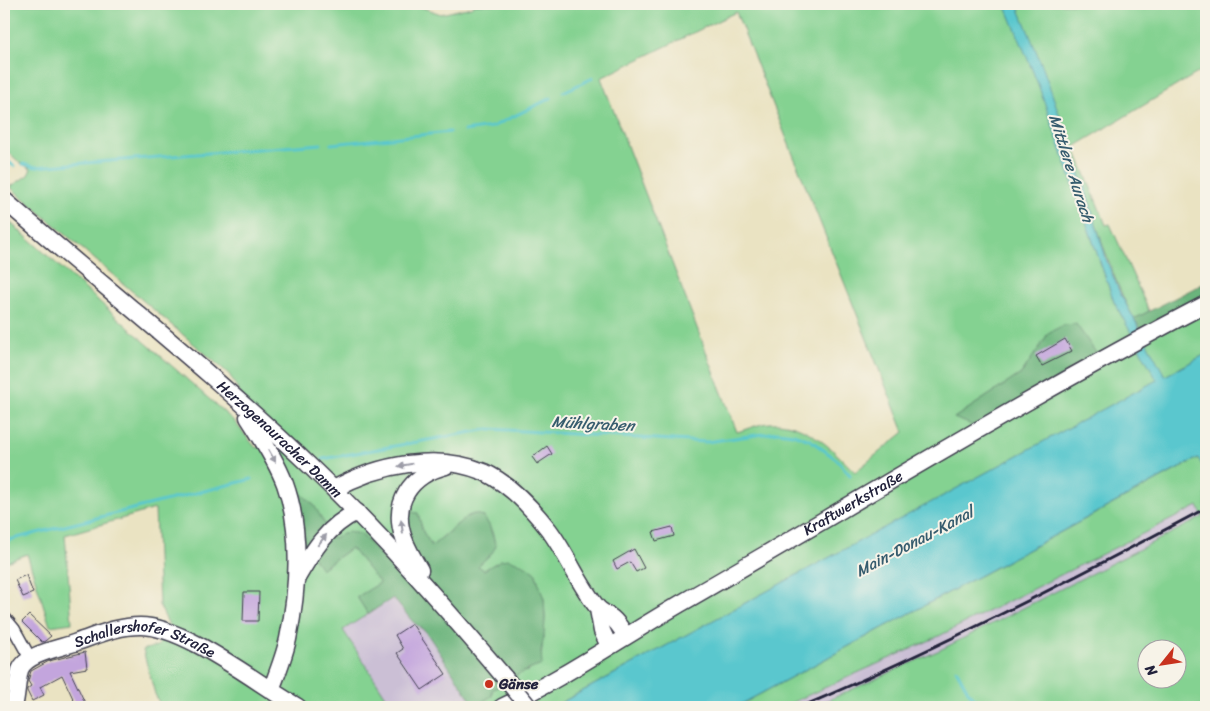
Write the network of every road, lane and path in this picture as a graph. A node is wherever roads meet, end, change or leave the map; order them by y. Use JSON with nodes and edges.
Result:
{"nodes":[{"id":1,"x":4,"y":200,"type":"edge"},
{"id":2,"x":1206,"y":304,"type":"edge"},
{"id":3,"x":238,"y":400,"type":"junction"},
{"id":4,"x":453,"y":464,"type":"junction"},
{"id":5,"x":334,"y":489,"type":"junction"},
{"id":6,"x":357,"y":512,"type":"junction"},
{"id":7,"x":297,"y":578,"type":"junction"},
{"id":8,"x":439,"y":601,"type":"junction"},
{"id":9,"x":598,"y":608,"type":"junction"},
{"id":10,"x":4,"y":618,"type":"edge"},
{"id":11,"x":626,"y":636,"type":"junction"},
{"id":12,"x":610,"y":646,"type":"junction"},
{"id":13,"x":30,"y":658,"type":"junction"},
{"id":14,"x":271,"y":690,"type":"junction"},
{"id":15,"x":14,"y":707,"type":"edge"},
{"id":16,"x":298,"y":707,"type":"edge"},
{"id":17,"x":502,"y":707,"type":"edge"},
{"id":18,"x":529,"y":707,"type":"edge"}],
"edges":[{"from":1,"to":3,"type":"main road","name":"Herzogenauracher Damm"},
{"from":2,"to":11,"type":"main road","name":"Kraftwerkstraße"},
{"from":3,"to":5,"type":"main road","name":"Herzogenauracher Damm"},
{"from":3,"to":7,"type":"main road","one_way":true},
{"from":4,"to":5,"type":"main road","one_way":true},
{"from":8,"to":4,"type":"main road","one_way":true},
{"from":4,"to":9,"type":"main road"},
{"from":5,"to":6,"type":"main road","name":"Herzogenauracher Damm"},
{"from":7,"to":6,"type":"main road","one_way":true},
{"from":6,"to":8,"type":"main road","name":"Herzogenauracher Damm"},
{"from":7,"to":14,"type":"main road"},
{"from":8,"to":18,"type":"main road","name":"Herzogenauracher Damm","bridge":true},
{"from":9,"to":11,"type":"main road"},
{"from":9,"to":12,"type":"main road"},
{"from":10,"to":13,"type":"street"},
{"from":11,"to":12,"type":"main road","name":"Kraftwerkstraße"},
{"from":12,"to":17,"type":"main road","name":"Kraftwerkstraße"},
{"from":13,"to":14,"type":"main road","name":"Schallershofer Straße"},
{"from":13,"to":15,"type":"main road"},
{"from":14,"to":16,"type":"main road","name":"Schallershofer Straße"}]}
